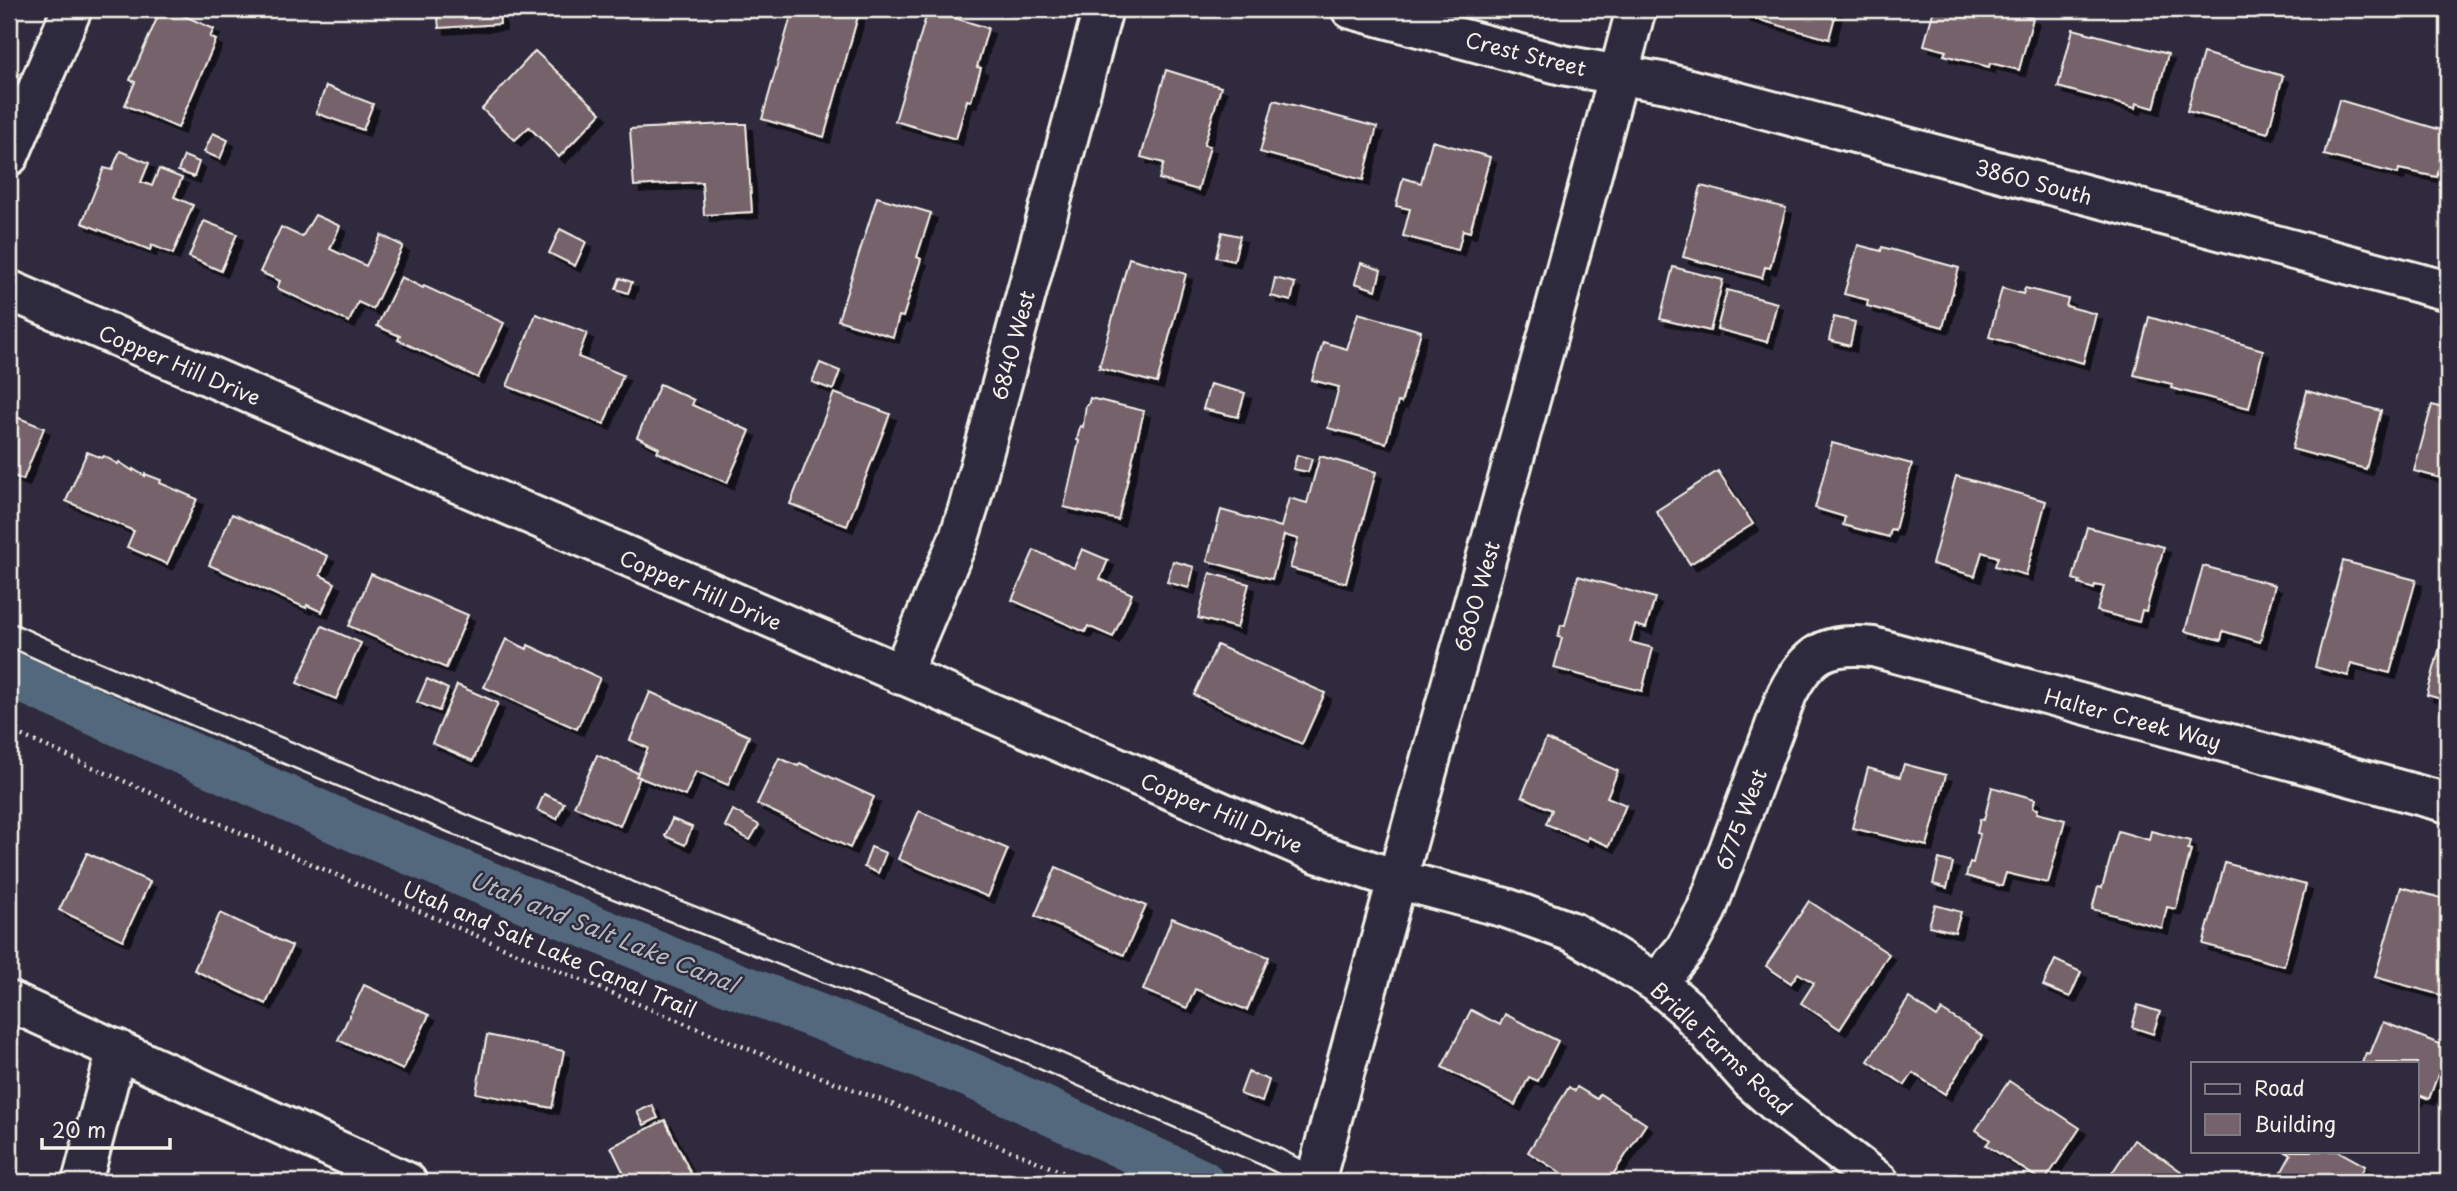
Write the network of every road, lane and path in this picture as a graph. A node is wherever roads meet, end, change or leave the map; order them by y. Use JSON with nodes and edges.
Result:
{"nodes":[{"id":1,"x":72,"y":9,"type":"edge"},
{"id":2,"x":1103,"y":9,"type":"edge"},
{"id":3,"x":1351,"y":9,"type":"edge"},
{"id":4,"x":1636,"y":9,"type":"edge"},
{"id":5,"x":1619,"y":74,"type":"junction"},
{"id":6,"x":9,"y":156,"type":"edge"},
{"id":7,"x":9,"y":290,"type":"edge"},
{"id":8,"x":2448,"y":291,"type":"edge"},
{"id":9,"x":9,"y":634,"type":"edge"},
{"id":10,"x":1818,"y":653,"type":"joint"},
{"id":11,"x":901,"y":675,"type":"junction"},
{"id":12,"x":9,"y":730,"type":"edge"},
{"id":13,"x":2448,"y":803,"type":"edge"},
{"id":14,"x":1396,"y":879,"type":"junction"},
{"id":15,"x":1657,"y":983,"type":"junction"},
{"id":16,"x":9,"y":1001,"type":"edge"},
{"id":17,"x":117,"y":1049,"type":"junction"},
{"id":18,"x":1317,"y":1181,"type":"edge"},
{"id":19,"x":82,"y":1182,"type":"edge"},
{"id":20,"x":408,"y":1182,"type":"edge"},
{"id":21,"x":1085,"y":1182,"type":"edge"},
{"id":22,"x":1879,"y":1182,"type":"edge"}],
"edges":[{"from":1,"to":6,"type":"street"},
{"from":2,"to":11,"type":"street","name":"6840 West"},
{"from":3,"to":5,"type":"street","name":"Crest Street"},
{"from":4,"to":5,"type":"street","name":"6800 West"},
{"from":5,"to":8,"type":"street","name":"3860 South"},
{"from":5,"to":14,"type":"street","name":"6800 West"},
{"from":7,"to":11,"type":"street","name":"Copper Hill Drive"},
{"from":9,"to":18,"type":"lane"},
{"from":10,"to":13,"type":"street","name":"Halter Creek Way"},
{"from":10,"to":15,"type":"street","name":"6775 West"},
{"from":11,"to":14,"type":"street","name":"Copper Hill Drive"},
{"from":12,"to":21,"type":"path","name":"Utah and Salt Lake Canal Trail"},
{"from":14,"to":15,"type":"street","name":"Bridle Farms Road"},
{"from":14,"to":18,"type":"street","name":"6800 West"},
{"from":15,"to":22,"type":"street","name":"Bridle Farms Road"},
{"from":16,"to":17,"type":"street"},
{"from":17,"to":19,"type":"street"},
{"from":17,"to":20,"type":"street"}]}
